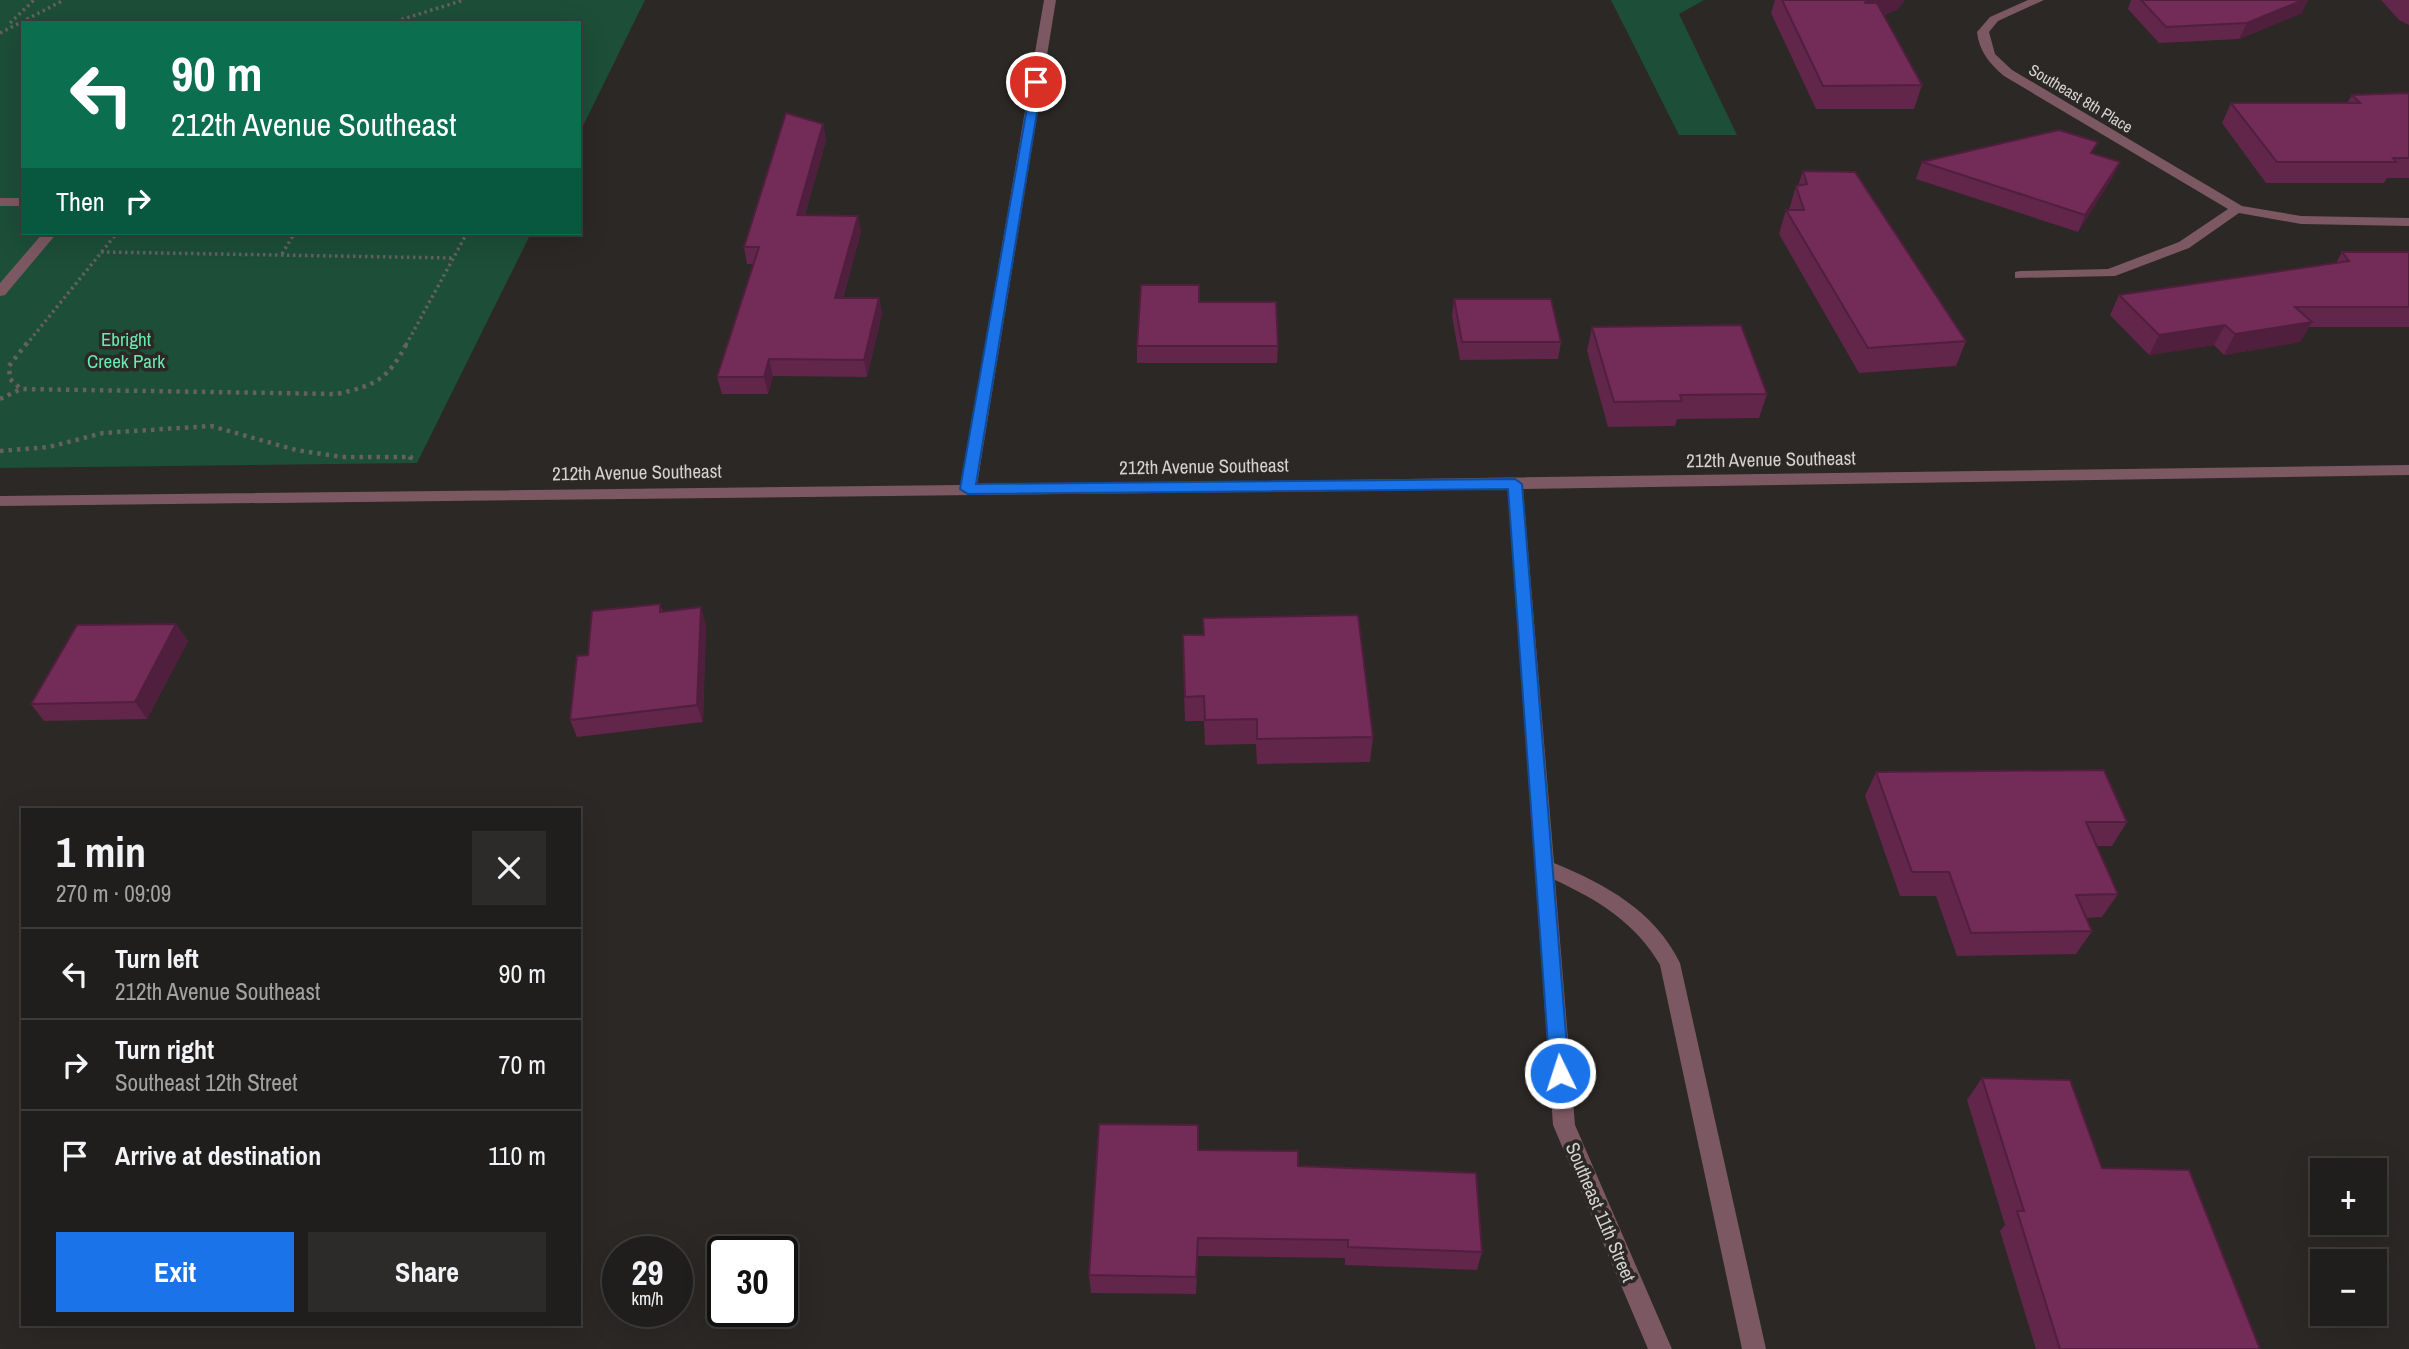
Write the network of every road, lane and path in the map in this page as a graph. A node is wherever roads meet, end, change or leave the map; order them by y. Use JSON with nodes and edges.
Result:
{"nodes":[{"id":1,"x":34,"y":0,"type":"edge"},
{"id":2,"x":64,"y":0,"type":"edge"},
{"id":3,"x":464,"y":0,"type":"edge"},
{"id":4,"x":1050,"y":0,"type":"edge"},
{"id":5,"x":2038,"y":0,"type":"edge"},
{"id":6,"x":396,"y":21,"type":"edge"},
{"id":7,"x":4,"y":29,"type":"junction"},
{"id":8,"x":0,"y":33,"type":"edge"},
{"id":9,"x":0,"y":202,"type":"edge"},
{"id":10,"x":21,"y":202,"type":"edge"},
{"id":11,"x":2237,"y":209,"type":"junction"},
{"id":12,"x":2409,"y":222,"type":"edge"},
{"id":13,"x":48,"y":235,"type":"edge"},
{"id":14,"x":115,"y":235,"type":"edge"},
{"id":15,"x":294,"y":235,"type":"edge"},
{"id":16,"x":466,"y":235,"type":"edge"},
{"id":17,"x":101,"y":252,"type":"junction"},
{"id":18,"x":281,"y":255,"type":"junction"},
{"id":19,"x":452,"y":258,"type":"junction"},
{"id":20,"x":2020,"y":275,"type":"dead end"},
{"id":21,"x":0,"y":292,"type":"edge"},
{"id":22,"x":21,"y":389,"type":"junction"},
{"id":23,"x":0,"y":399,"type":"edge"},
{"id":24,"x":0,"y":451,"type":"edge"},
{"id":25,"x":2409,"y":470,"type":"edge"},
{"id":26,"x":1515,"y":484,"type":"junction"},
{"id":27,"x":968,"y":489,"type":"junction"},
{"id":28,"x":392,"y":496,"type":"junction"},
{"id":29,"x":0,"y":501,"type":"edge"},
{"id":30,"x":1544,"y":866,"type":"junction"},
{"id":31,"x":1660,"y":1349,"type":"edge"},
{"id":32,"x":1754,"y":1349,"type":"edge"}],
"edges":[{"from":1,"to":7,"type":"path"},
{"from":2,"to":7,"type":"path"},
{"from":3,"to":6,"type":"path"},
{"from":4,"to":27,"type":"street"},
{"from":5,"to":11,"type":"street","name":"Southeast 8th Place"},
{"from":7,"to":8,"type":"path"},
{"from":9,"to":10,"type":"street"},
{"from":11,"to":12,"type":"street"},
{"from":11,"to":20,"type":"street"},
{"from":13,"to":21,"type":"street"},
{"from":14,"to":17,"type":"path"},
{"from":15,"to":18,"type":"path"},
{"from":16,"to":19,"type":"path"},
{"from":17,"to":18,"type":"path"},
{"from":17,"to":22,"type":"path"},
{"from":18,"to":19,"type":"path"},
{"from":19,"to":22,"type":"path"},
{"from":22,"to":23,"type":"path"},
{"from":24,"to":28,"type":"path"},
{"from":25,"to":26,"type":"street","name":"212th Avenue Southeast"},
{"from":26,"to":27,"type":"street","name":"212th Avenue Southeast"},
{"from":26,"to":30,"type":"street","name":"Southeast 11th Street"},
{"from":27,"to":28,"type":"street","name":"212th Avenue Southeast"},
{"from":28,"to":29,"type":"street","name":"212th Avenue Southeast"},
{"from":30,"to":31,"type":"street","name":"Southeast 11th Street"},
{"from":30,"to":32,"type":"street"}]}
